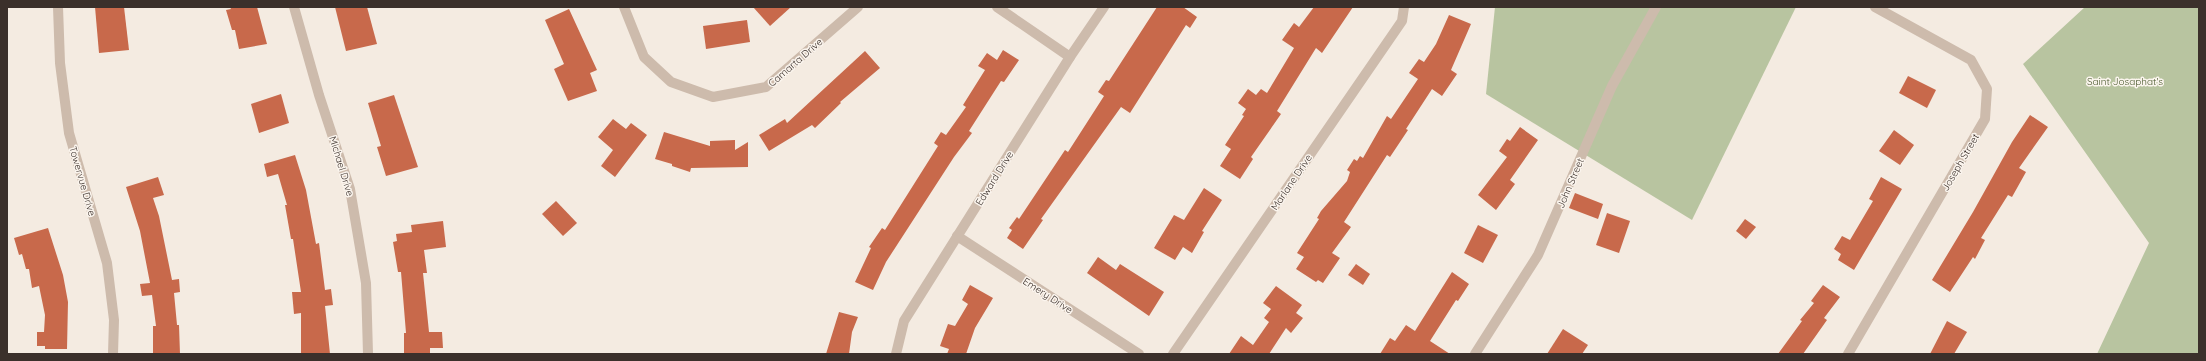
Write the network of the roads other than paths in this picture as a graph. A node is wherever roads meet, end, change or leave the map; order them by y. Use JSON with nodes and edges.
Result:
{"nodes":[{"id":1,"x":58,"y":7,"type":"edge"},
{"id":2,"x":294,"y":7,"type":"edge"},
{"id":3,"x":624,"y":7,"type":"edge"},
{"id":4,"x":858,"y":7,"type":"edge"},
{"id":5,"x":997,"y":7,"type":"edge"},
{"id":6,"x":1104,"y":7,"type":"edge"},
{"id":7,"x":1404,"y":7,"type":"edge"},
{"id":8,"x":1656,"y":7,"type":"edge"},
{"id":9,"x":1875,"y":7,"type":"edge"},
{"id":10,"x":1070,"y":57,"type":"junction"},
{"id":11,"x":957,"y":236,"type":"junction"},
{"id":12,"x":113,"y":354,"type":"edge"},
{"id":13,"x":368,"y":354,"type":"edge"},
{"id":14,"x":896,"y":354,"type":"edge"},
{"id":15,"x":1139,"y":354,"type":"edge"},
{"id":16,"x":1173,"y":354,"type":"edge"},
{"id":17,"x":1475,"y":354,"type":"edge"},
{"id":18,"x":1848,"y":354,"type":"edge"}],
"edges":[{"from":1,"to":12,"type":"street","name":"Towervue Drive"},
{"from":2,"to":13,"type":"street","name":"Michael Drive"},
{"from":3,"to":4,"type":"street","name":"Camarta Drive"},
{"from":5,"to":10,"type":"street"},
{"from":6,"to":10,"type":"street","name":"Edward Drive"},
{"from":7,"to":16,"type":"street","name":"Marlane Drive"},
{"from":8,"to":17,"type":"street","name":"John Street"},
{"from":9,"to":18,"type":"street","name":"Joseph Street"},
{"from":10,"to":11,"type":"street","name":"Edward Drive"},
{"from":11,"to":14,"type":"street","name":"Edward Drive"},
{"from":11,"to":15,"type":"street","name":"Emery Drive"}]}
